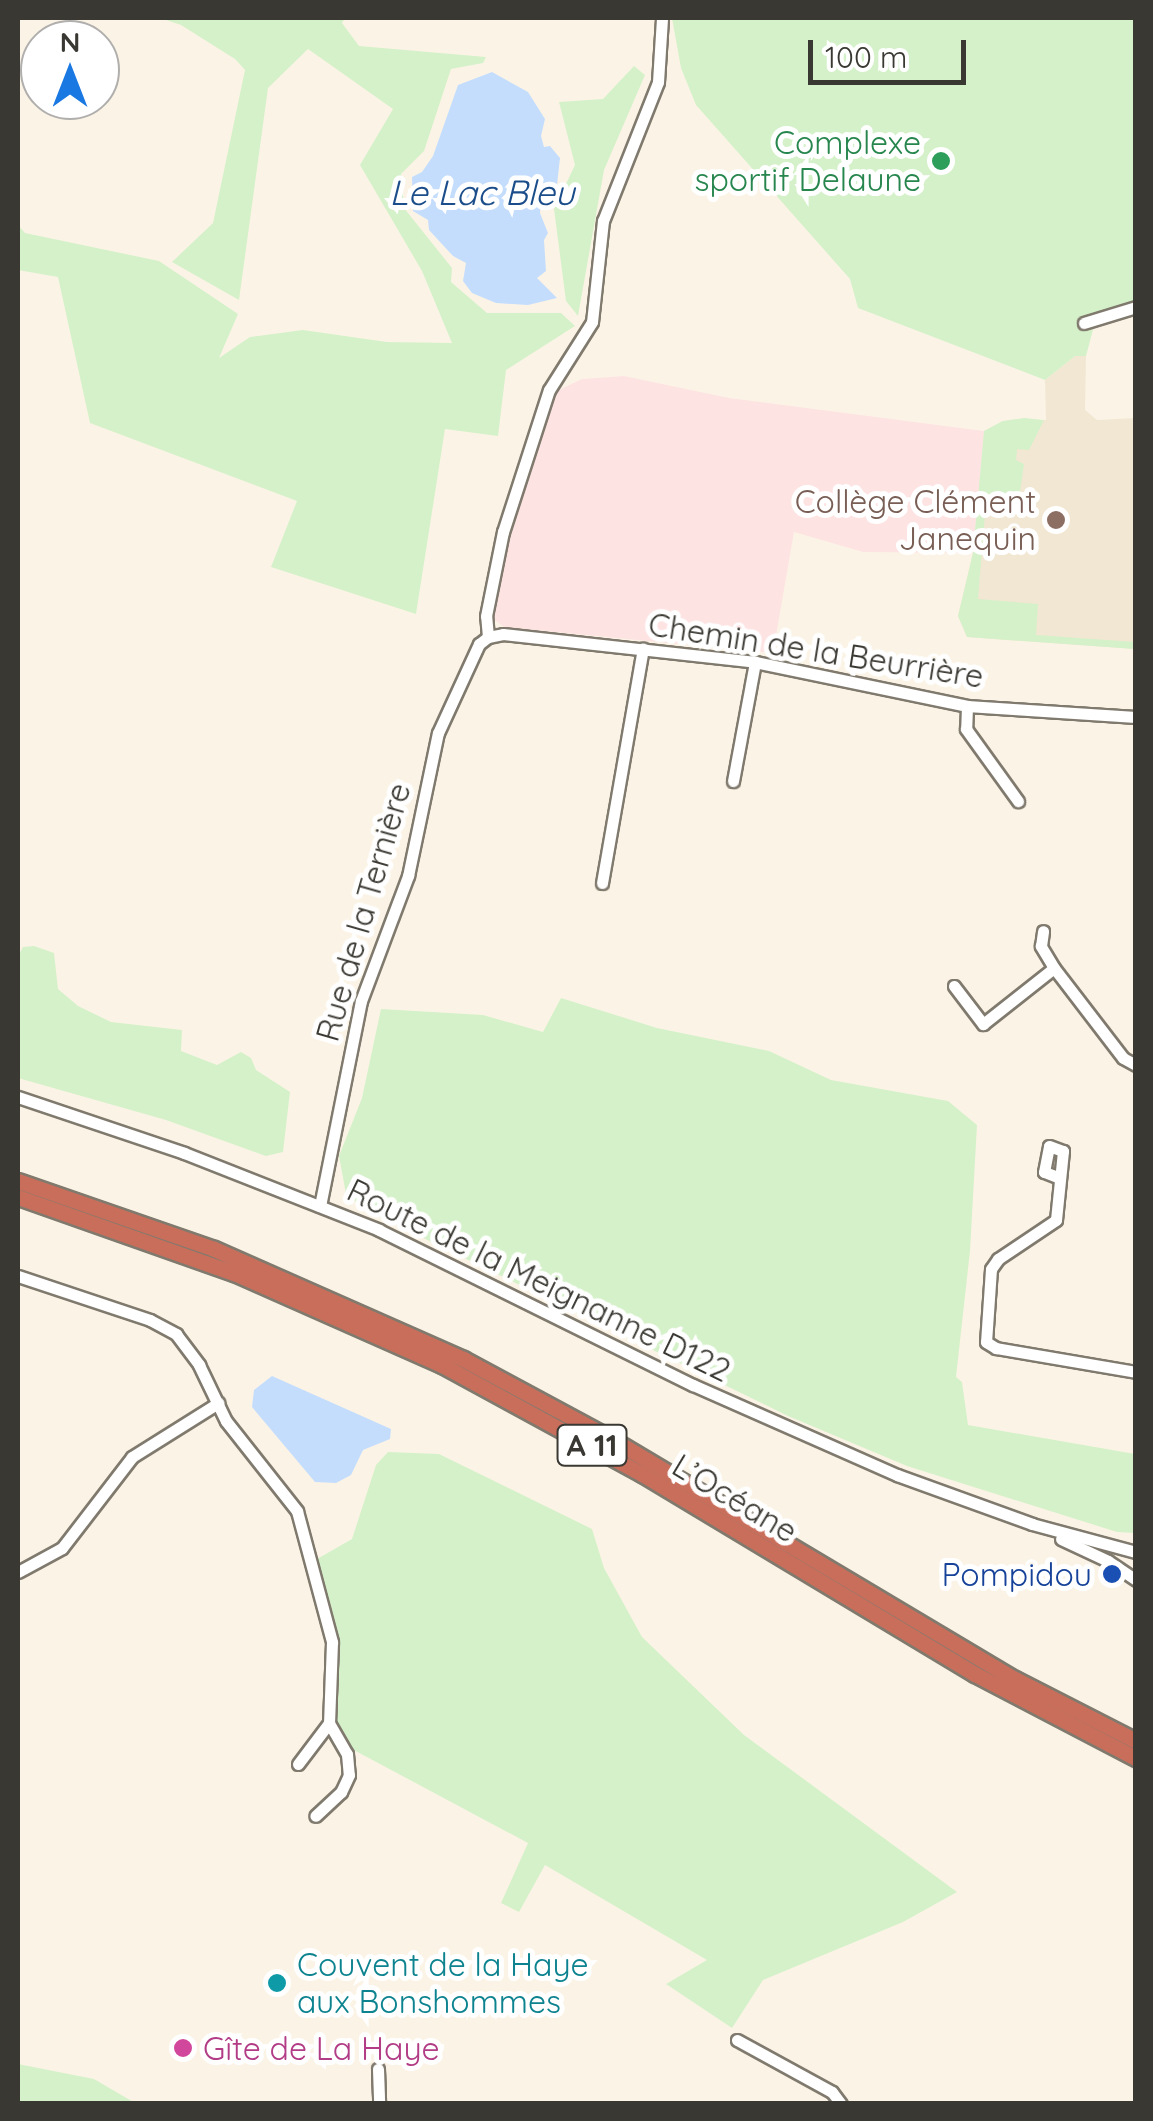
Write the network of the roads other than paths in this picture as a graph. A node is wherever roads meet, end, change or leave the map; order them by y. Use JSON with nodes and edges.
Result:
{"nodes":[{"id":1,"x":662,"y":18,"type":"edge"},
{"id":2,"x":1136,"y":307,"type":"edge"},
{"id":3,"x":1084,"y":324,"type":"dead end"},
{"id":4,"x":488,"y":637,"type":"junction"},
{"id":5,"x":643,"y":649,"type":"junction"},
{"id":6,"x":755,"y":662,"type":"junction"},
{"id":7,"x":967,"y":706,"type":"junction"},
{"id":8,"x":1136,"y":717,"type":"edge"},
{"id":9,"x":734,"y":781,"type":"dead end"},
{"id":10,"x":1018,"y":801,"type":"dead end"},
{"id":11,"x":602,"y":882,"type":"dead end"},
{"id":12,"x":1043,"y":931,"type":"dead end"},
{"id":13,"x":1054,"y":968,"type":"junction"},
{"id":14,"x":954,"y":986,"type":"dead end"},
{"id":15,"x":1136,"y":1064,"type":"edge"},
{"id":16,"x":18,"y":1097,"type":"edge"},
{"id":17,"x":1060,"y":1178,"type":"dead end"},
{"id":18,"x":18,"y":1181,"type":"edge"},
{"id":19,"x":18,"y":1197,"type":"edge"},
{"id":20,"x":320,"y":1206,"type":"junction"},
{"id":21,"x":18,"y":1276,"type":"edge"},
{"id":22,"x":1136,"y":1372,"type":"edge"},
{"id":23,"x":218,"y":1404,"type":"junction"},
{"id":24,"x":1032,"y":1524,"type":"junction"},
{"id":25,"x":1136,"y":1552,"type":"edge"},
{"id":26,"x":18,"y":1572,"type":"edge"},
{"id":27,"x":1136,"y":1576,"type":"edge"},
{"id":28,"x":329,"y":1724,"type":"junction"},
{"id":29,"x":1136,"y":1741,"type":"edge"},
{"id":30,"x":1136,"y":1758,"type":"edge"},
{"id":31,"x":298,"y":1764,"type":"dead end"},
{"id":32,"x":315,"y":1816,"type":"dead end"},
{"id":33,"x":736,"y":2040,"type":"dead end"},
{"id":34,"x":378,"y":2069,"type":"dead end"},
{"id":35,"x":379,"y":2104,"type":"edge"},
{"id":36,"x":841,"y":2104,"type":"edge"}],
"edges":[{"from":1,"to":4,"type":"street","name":"Rue de la Ternière"},
{"from":2,"to":3,"type":"street"},
{"from":4,"to":5,"type":"street","name":"Chemin de la Beurrière"},
{"from":4,"to":20,"type":"street","name":"Rue de la Ternière"},
{"from":5,"to":6,"type":"street","name":"Chemin de la Beurrière"},
{"from":5,"to":11,"type":"street"},
{"from":6,"to":7,"type":"street","name":"Chemin de la Beurrière"},
{"from":6,"to":9,"type":"street"},
{"from":7,"to":8,"type":"street","name":"Chemin de la Beurrière"},
{"from":7,"to":10,"type":"street"},
{"from":12,"to":13,"type":"street"},
{"from":13,"to":14,"type":"street"},
{"from":13,"to":15,"type":"street"},
{"from":16,"to":20,"type":"street","name":"Route de la Meignanne D122"},
{"from":17,"to":22,"type":"street"},
{"from":18,"to":29,"type":"highway","name":"L’Océane","number":"A 11"},
{"from":19,"to":30,"type":"highway","name":"L’Océane","number":"A 11"},
{"from":20,"to":24,"type":"street","name":"Route de la Meignanne D122"},
{"from":21,"to":23,"type":"street"},
{"from":23,"to":26,"type":"street"},
{"from":23,"to":28,"type":"street"},
{"from":24,"to":25,"type":"street"},
{"from":24,"to":27,"type":"street"},
{"from":28,"to":31,"type":"street"},
{"from":28,"to":32,"type":"street"},
{"from":33,"to":36,"type":"street"},
{"from":34,"to":35,"type":"street"}]}
